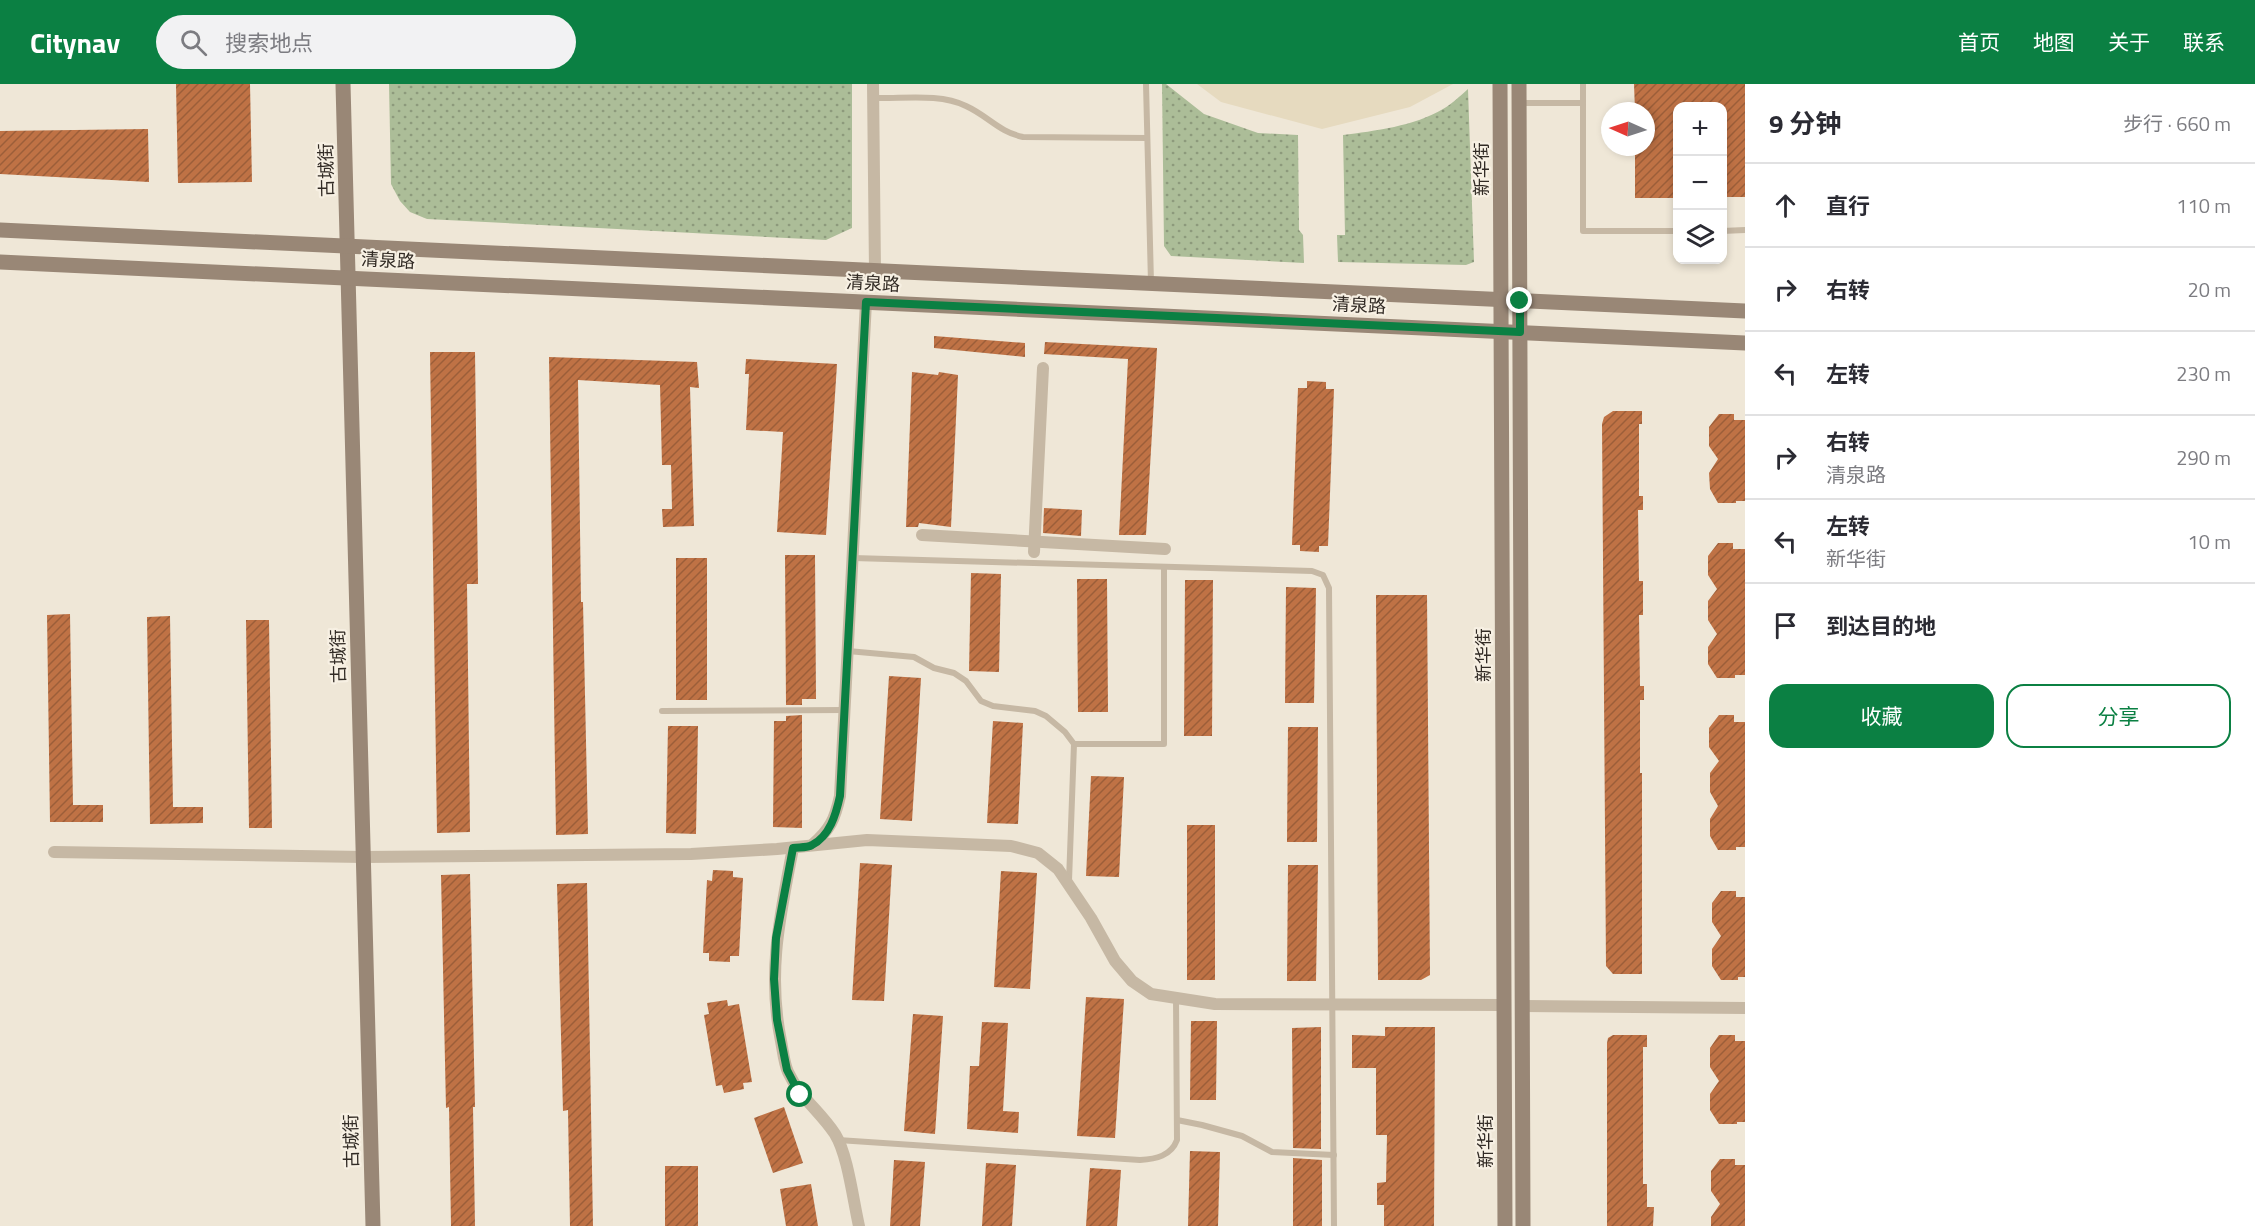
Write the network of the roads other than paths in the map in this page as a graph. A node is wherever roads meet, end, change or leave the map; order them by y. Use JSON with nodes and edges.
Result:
{"nodes":[{"id":1,"x":343,"y":84,"type":"edge"},
{"id":2,"x":873,"y":84,"type":"edge"},
{"id":3,"x":1146,"y":84,"type":"edge"},
{"id":4,"x":1500,"y":84,"type":"edge"},
{"id":5,"x":1519,"y":84,"type":"edge"},
{"id":6,"x":1583,"y":84,"type":"edge"},
{"id":7,"x":873,"y":98,"type":"junction"},
{"id":8,"x":1519,"y":104,"type":"junction"},
{"id":9,"x":1583,"y":104,"type":"junction"},
{"id":10,"x":1148,"y":138,"type":"junction"},
{"id":11,"x":0,"y":230,"type":"edge"},
{"id":12,"x":1745,"y":230,"type":"edge"},
{"id":13,"x":1673,"y":231,"type":"edge"},
{"id":14,"x":1727,"y":231,"type":"edge"},
{"id":15,"x":347,"y":246,"type":"junction"},
{"id":16,"x":0,"y":262,"type":"edge"},
{"id":17,"x":875,"y":271,"type":"junction"},
{"id":18,"x":348,"y":278,"type":"junction"},
{"id":19,"x":1150,"y":284,"type":"junction"},
{"id":20,"x":1501,"y":300,"type":"junction"},
{"id":21,"x":1520,"y":301,"type":"junction"},
{"id":22,"x":866,"y":302,"type":"junction"},
{"id":23,"x":1745,"y":311,"type":"edge"},
{"id":24,"x":1501,"y":332,"type":"junction"},
{"id":25,"x":1520,"y":332,"type":"junction"},
{"id":26,"x":1745,"y":343,"type":"edge"},
{"id":27,"x":1043,"y":368,"type":"dead end"},
{"id":28,"x":922,"y":535,"type":"dead end"},
{"id":29,"x":1034,"y":547,"type":"junction"},
{"id":30,"x":1165,"y":549,"type":"dead end"},
{"id":31,"x":853,"y":558,"type":"junction"},
{"id":32,"x":1164,"y":567,"type":"junction"},
{"id":33,"x":848,"y":651,"type":"junction"},
{"id":34,"x":845,"y":710,"type":"junction"},
{"id":35,"x":662,"y":711,"type":"dead end"},
{"id":36,"x":1074,"y":744,"type":"junction"},
{"id":37,"x":811,"y":846,"type":"junction"},
{"id":38,"x":793,"y":848,"type":"junction"},
{"id":39,"x":54,"y":852,"type":"dead end"},
{"id":40,"x":363,"y":857,"type":"junction"},
{"id":41,"x":1069,"y":884,"type":"junction"},
{"id":42,"x":1176,"y":998,"type":"junction"},
{"id":43,"x":1504,"y":1005,"type":"junction"},
{"id":44,"x":1331,"y":1006,"type":"junction"},
{"id":45,"x":1523,"y":1006,"type":"junction"},
{"id":46,"x":1745,"y":1008,"type":"edge"},
{"id":47,"x":1177,"y":1120,"type":"junction"},
{"id":48,"x":837,"y":1140,"type":"junction"},
{"id":49,"x":1334,"y":1155,"type":"junction"},
{"id":50,"x":373,"y":1226,"type":"edge"},
{"id":51,"x":859,"y":1226,"type":"edge"},
{"id":52,"x":1334,"y":1226,"type":"edge"},
{"id":53,"x":1505,"y":1226,"type":"edge"},
{"id":54,"x":1524,"y":1226,"type":"edge"}],
"edges":[{"from":1,"to":15,"type":"street","name":"古城街"},
{"from":2,"to":7,"type":"street"},
{"from":3,"to":10,"type":"lane"},
{"from":4,"to":20,"type":"street","name":"新华街"},
{"from":5,"to":8,"type":"street"},
{"from":6,"to":9,"type":"lane"},
{"from":7,"to":10,"type":"lane"},
{"from":7,"to":17,"type":"street"},
{"from":8,"to":9,"type":"lane"},
{"from":8,"to":21,"type":"street"},
{"from":9,"to":13,"type":"lane"},
{"from":10,"to":19,"type":"lane"},
{"from":11,"to":15,"type":"street","name":"清泉路"},
{"from":12,"to":14,"type":"lane"},
{"from":15,"to":17,"type":"street","name":"清泉路"},
{"from":15,"to":18,"type":"street","name":"古城街"},
{"from":16,"to":18,"type":"street","name":"清泉路"},
{"from":17,"to":19,"type":"street","name":"清泉路"},
{"from":18,"to":22,"type":"street","name":"清泉路"},
{"from":18,"to":40,"type":"street","name":"古城街"},
{"from":19,"to":20,"type":"street","name":"清泉路"},
{"from":20,"to":21,"type":"street","name":"清泉路"},
{"from":20,"to":24,"type":"street","name":"新华街"},
{"from":21,"to":23,"type":"street","name":"清泉路"},
{"from":21,"to":25,"type":"street"},
{"from":22,"to":24,"type":"street","name":"清泉路"},
{"from":22,"to":31,"type":"street"},
{"from":24,"to":25,"type":"street","name":"清泉路"},
{"from":24,"to":43,"type":"street","name":"新华街"},
{"from":25,"to":26,"type":"street","name":"清泉路"},
{"from":25,"to":45,"type":"street"},
{"from":27,"to":29,"type":"street"},
{"from":28,"to":29,"type":"street"},
{"from":29,"to":30,"type":"street"},
{"from":31,"to":32,"type":"lane"},
{"from":31,"to":33,"type":"street"},
{"from":32,"to":36,"type":"lane"},
{"from":32,"to":44,"type":"lane"},
{"from":33,"to":34,"type":"street"},
{"from":33,"to":36,"type":"lane"},
{"from":34,"to":35,"type":"lane"},
{"from":34,"to":37,"type":"street"},
{"from":36,"to":41,"type":"lane"},
{"from":37,"to":38,"type":"street"},
{"from":37,"to":41,"type":"street"},
{"from":38,"to":40,"type":"street"},
{"from":38,"to":48,"type":"street"},
{"from":39,"to":40,"type":"street"},
{"from":40,"to":50,"type":"street","name":"古城街"},
{"from":41,"to":42,"type":"street"},
{"from":42,"to":44,"type":"street"},
{"from":42,"to":47,"type":"lane"},
{"from":43,"to":44,"type":"street"},
{"from":43,"to":53,"type":"street","name":"新华街"},
{"from":44,"to":49,"type":"lane"},
{"from":45,"to":46,"type":"street"},
{"from":45,"to":54,"type":"street"},
{"from":47,"to":48,"type":"lane"},
{"from":47,"to":49,"type":"lane"},
{"from":48,"to":51,"type":"street"},
{"from":49,"to":52,"type":"lane"}]}
